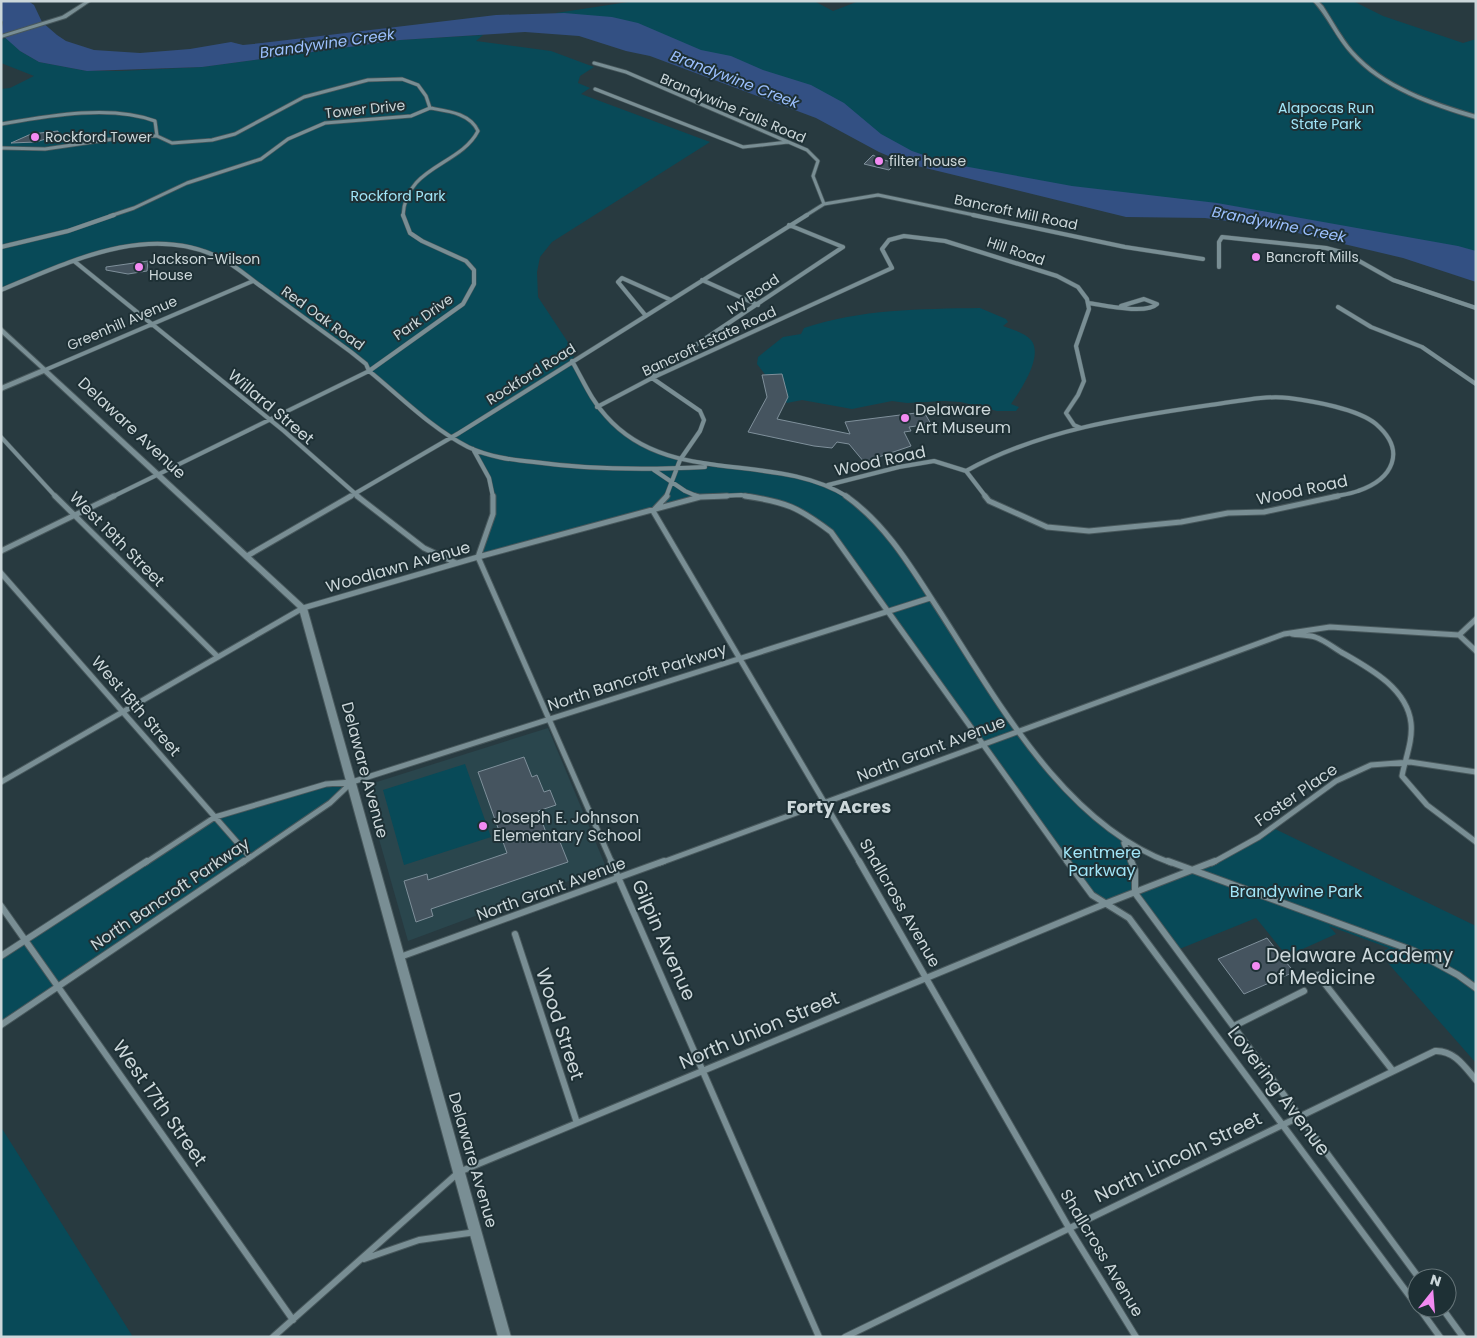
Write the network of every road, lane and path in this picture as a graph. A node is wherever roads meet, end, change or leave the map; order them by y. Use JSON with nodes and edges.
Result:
{"nodes":[{"id":1,"x":89,"y":1,"type":"edge"},
{"id":2,"x":1315,"y":1,"type":"edge"},
{"id":3,"x":1,"y":37,"type":"edge"},
{"id":4,"x":594,"y":63,"type":"dead end"},
{"id":5,"x":595,"y":89,"type":"dead end"},
{"id":6,"x":430,"y":108,"type":"junction"},
{"id":7,"x":1476,"y":118,"type":"edge"},
{"id":8,"x":1,"y":124,"type":"edge"},
{"id":9,"x":157,"y":136,"type":"junction"},
{"id":10,"x":788,"y":142,"type":"junction"},
{"id":11,"x":1,"y":148,"type":"edge"},
{"id":12,"x":824,"y":204,"type":"junction"},
{"id":13,"x":789,"y":225,"type":"junction"},
{"id":14,"x":1,"y":247,"type":"edge"},
{"id":15,"x":1203,"y":259,"type":"dead end"},
{"id":16,"x":74,"y":261,"type":"junction"},
{"id":17,"x":1220,"y":267,"type":"dead end"},
{"id":18,"x":702,"y":280,"type":"junction"},
{"id":19,"x":253,"y":281,"type":"junction"},
{"id":20,"x":1,"y":290,"type":"edge"},
{"id":21,"x":831,"y":297,"type":"joint"},
{"id":22,"x":671,"y":300,"type":"junction"},
{"id":23,"x":1088,"y":303,"type":"junction"},
{"id":24,"x":758,"y":305,"type":"junction"},
{"id":25,"x":1121,"y":306,"type":"junction"},
{"id":26,"x":1338,"y":306,"type":"dead end"},
{"id":27,"x":1476,"y":308,"type":"edge"},
{"id":28,"x":646,"y":316,"type":"junction"},
{"id":29,"x":150,"y":325,"type":"junction"},
{"id":30,"x":1,"y":329,"type":"edge"},
{"id":31,"x":572,"y":361,"type":"junction"},
{"id":32,"x":45,"y":370,"type":"junction"},
{"id":33,"x":369,"y":370,"type":"junction"},
{"id":34,"x":652,"y":378,"type":"junction"},
{"id":35,"x":1476,"y":384,"type":"edge"},
{"id":36,"x":1,"y":389,"type":"edge"},
{"id":37,"x":597,"y":407,"type":"junction"},
{"id":38,"x":270,"y":419,"type":"junction"},
{"id":39,"x":1081,"y":428,"type":"junction"},
{"id":40,"x":1,"y":437,"type":"edge"},
{"id":41,"x":452,"y":438,"type":"junction"},
{"id":42,"x":473,"y":449,"type":"junction"},
{"id":43,"x":681,"y":458,"type":"junction"},
{"id":44,"x":718,"y":466,"type":"junction"},
{"id":45,"x":651,"y":469,"type":"junction"},
{"id":46,"x":677,"y":469,"type":"junction"},
{"id":47,"x":966,"y":471,"type":"junction"},
{"id":48,"x":158,"y":474,"type":"junction"},
{"id":49,"x":673,"y":485,"type":"junction"},
{"id":50,"x":828,"y":485,"type":"junction"},
{"id":51,"x":354,"y":495,"type":"junction"},
{"id":52,"x":700,"y":497,"type":"junction"},
{"id":53,"x":653,"y":510,"type":"junction"},
{"id":54,"x":74,"y":516,"type":"junction"},
{"id":55,"x":1,"y":552,"type":"edge"},
{"id":56,"x":247,"y":556,"type":"junction"},
{"id":57,"x":478,"y":557,"type":"junction"},
{"id":58,"x":456,"y":563,"type":"junction"},
{"id":59,"x":1,"y":573,"type":"edge"},
{"id":60,"x":930,"y":598,"type":"junction"},
{"id":61,"x":303,"y":608,"type":"junction"},
{"id":62,"x":888,"y":611,"type":"junction"},
{"id":63,"x":1476,"y":619,"type":"edge"},
{"id":64,"x":1284,"y":634,"type":"junction"},
{"id":65,"x":1459,"y":635,"type":"junction"},
{"id":66,"x":1476,"y":650,"type":"edge"},
{"id":67,"x":218,"y":657,"type":"junction"},
{"id":68,"x":738,"y":659,"type":"junction"},
{"id":69,"x":123,"y":711,"type":"junction"},
{"id":70,"x":549,"y":719,"type":"junction"},
{"id":71,"x":1018,"y":730,"type":"junction"},
{"id":72,"x":983,"y":744,"type":"junction"},
{"id":73,"x":1405,"y":760,"type":"junction"},
{"id":74,"x":1476,"y":772,"type":"edge"},
{"id":75,"x":1,"y":782,"type":"edge"},
{"id":76,"x":352,"y":782,"type":"junction"},
{"id":77,"x":825,"y":802,"type":"junction"},
{"id":78,"x":215,"y":817,"type":"junction"},
{"id":79,"x":1124,"y":842,"type":"junction"},
{"id":80,"x":1476,"y":842,"type":"edge"},
{"id":81,"x":250,"y":857,"type":"junction"},
{"id":82,"x":1197,"y":871,"type":"junction"},
{"id":83,"x":620,"y":879,"type":"junction"},
{"id":84,"x":1135,"y":893,"type":"junction"},
{"id":85,"x":1107,"y":904,"type":"junction"},
{"id":86,"x":1,"y":906,"type":"edge"},
{"id":87,"x":515,"y":934,"type":"dead end"},
{"id":88,"x":25,"y":940,"type":"junction"},
{"id":89,"x":1,"y":956,"type":"edge"},
{"id":90,"x":400,"y":956,"type":"junction"},
{"id":91,"x":1318,"y":975,"type":"dead end"},
{"id":92,"x":928,"y":978,"type":"junction"},
{"id":93,"x":58,"y":986,"type":"junction"},
{"id":94,"x":1476,"y":988,"type":"edge"},
{"id":95,"x":1304,"y":991,"type":"dead end"},
{"id":96,"x":1,"y":1024,"type":"edge"},
{"id":97,"x":1234,"y":1026,"type":"junction"},
{"id":98,"x":704,"y":1070,"type":"junction"},
{"id":99,"x":1393,"y":1071,"type":"junction"},
{"id":100,"x":1476,"y":1080,"type":"edge"},
{"id":101,"x":1300,"y":1116,"type":"junction"},
{"id":102,"x":577,"y":1123,"type":"junction"},
{"id":103,"x":1284,"y":1124,"type":"junction"},
{"id":104,"x":459,"y":1172,"type":"junction"},
{"id":105,"x":1069,"y":1228,"type":"junction"},
{"id":106,"x":476,"y":1232,"type":"junction"},
{"id":107,"x":359,"y":1261,"type":"junction"},
{"id":108,"x":1413,"y":1268,"type":"edge"},
{"id":109,"x":1407,"y":1292,"type":"edge"},
{"id":110,"x":1426,"y":1318,"type":"edge"},
{"id":111,"x":1449,"y":1318,"type":"edge"},
{"id":112,"x":293,"y":1320,"type":"junction"},
{"id":113,"x":273,"y":1337,"type":"edge"},
{"id":114,"x":505,"y":1337,"type":"edge"},
{"id":115,"x":819,"y":1337,"type":"edge"},
{"id":116,"x":844,"y":1337,"type":"edge"},
{"id":117,"x":1136,"y":1337,"type":"edge"},
{"id":118,"x":1440,"y":1337,"type":"edge"},
{"id":119,"x":1463,"y":1337,"type":"edge"}],
"edges":[{"from":1,"to":3,"type":"street"},
{"from":2,"to":7,"type":"street"},
{"from":4,"to":10,"type":"street","name":"Brandywine Falls Road"},
{"from":5,"to":10,"type":"street"},
{"from":6,"to":9,"type":"street","name":"Tower Drive"},
{"from":6,"to":14,"type":"street","name":"Tower Drive"},
{"from":6,"to":33,"type":"street","name":"Park Drive"},
{"from":8,"to":9,"type":"street"},
{"from":9,"to":11,"type":"street","name":"Tower Drive"},
{"from":10,"to":12,"type":"street","name":"Brandywine Falls Road"},
{"from":12,"to":13,"type":"street","name":"Rockford Road"},
{"from":12,"to":15,"type":"street","name":"Bancroft Mill Road"},
{"from":13,"to":18,"type":"street","name":"Rockford Road"},
{"from":13,"to":24,"type":"street","name":"Ivy Road"},
{"from":16,"to":19,"type":"street","name":"Red Oak Road"},
{"from":16,"to":20,"type":"street","name":"Red Oak Road"},
{"from":16,"to":29,"type":"street","name":"Willard Street"},
{"from":17,"to":27,"type":"street"},
{"from":18,"to":22,"type":"street","name":"Rockford Road"},
{"from":18,"to":24,"type":"street"},
{"from":19,"to":29,"type":"street","name":"Greenhill Avenue"},
{"from":19,"to":33,"type":"street","name":"Red Oak Road"},
{"from":21,"to":23,"type":"street","name":"Hill Road"},
{"from":21,"to":34,"type":"street","name":"Bancroft Estate Road"},
{"from":22,"to":28,"type":"street","name":"Rockford Road"},
{"from":22,"to":28,"type":"street"},
{"from":23,"to":25,"type":"street"},
{"from":23,"to":39,"type":"street"},
{"from":24,"to":34,"type":"street","name":"Ivy Road"},
{"from":25,"to":25,"type":"street"},
{"from":26,"to":35,"type":"street"},
{"from":28,"to":31,"type":"street","name":"Rockford Road"},
{"from":29,"to":32,"type":"street","name":"Greenhill Avenue"},
{"from":29,"to":38,"type":"street","name":"Willard Street"},
{"from":30,"to":32,"type":"street","name":"Delaware Avenue"},
{"from":31,"to":37,"type":"street"},
{"from":31,"to":41,"type":"street","name":"Rockford Road"},
{"from":32,"to":36,"type":"street","name":"Greenhill Avenue"},
{"from":32,"to":48,"type":"street","name":"Delaware Avenue"},
{"from":33,"to":38,"type":"street"},
{"from":33,"to":41,"type":"street","name":"Red Oak Road"},
{"from":34,"to":37,"type":"street","name":"Bancroft Estate Road"},
{"from":34,"to":43,"type":"street"},
{"from":37,"to":43,"type":"street"},
{"from":38,"to":48,"type":"street"},
{"from":38,"to":51,"type":"street","name":"Willard Street"},
{"from":39,"to":47,"type":"street","name":"Wood Road"},
{"from":39,"to":47,"type":"street","name":"Wood Road"},
{"from":40,"to":54,"type":"street","name":"West 19th Street"},
{"from":41,"to":42,"type":"street","name":"Red Oak Road"},
{"from":41,"to":51,"type":"street","name":"Rockford Road"},
{"from":42,"to":45,"type":"street","name":"Red Oak Road"},
{"from":42,"to":57,"type":"street"},
{"from":43,"to":44,"type":"street"},
{"from":43,"to":46,"type":"street"},
{"from":44,"to":46,"type":"street","name":"Red Oak Road"},
{"from":44,"to":50,"type":"street"},
{"from":45,"to":46,"type":"street","name":"Red Oak Road"},
{"from":45,"to":49,"type":"street"},
{"from":46,"to":49,"type":"street"},
{"from":47,"to":50,"type":"street","name":"Wood Road"},
{"from":48,"to":54,"type":"street"},
{"from":48,"to":56,"type":"street","name":"Delaware Avenue"},
{"from":49,"to":52,"type":"street"},
{"from":49,"to":53,"type":"street"},
{"from":50,"to":60,"type":"street"},
{"from":51,"to":56,"type":"street","name":"Rockford Road"},
{"from":51,"to":58,"type":"street","name":"Willard Street"},
{"from":52,"to":53,"type":"street","name":"Woodlawn Avenue"},
{"from":52,"to":62,"type":"street","name":"Woodlawn Avenue"},
{"from":53,"to":57,"type":"street","name":"Woodlawn Avenue"},
{"from":53,"to":68,"type":"street","name":"Shallcross Avenue"},
{"from":54,"to":55,"type":"street"},
{"from":54,"to":67,"type":"street","name":"West 19th Street"},
{"from":56,"to":61,"type":"street","name":"Delaware Avenue"},
{"from":57,"to":58,"type":"street","name":"Woodlawn Avenue"},
{"from":57,"to":70,"type":"street","name":"Gilpin Avenue"},
{"from":58,"to":61,"type":"street","name":"Woodlawn Avenue"},
{"from":59,"to":69,"type":"street","name":"West 18th Street"},
{"from":60,"to":62,"type":"street","name":"North Bancroft Parkway"},
{"from":60,"to":71,"type":"street"},
{"from":61,"to":67,"type":"street","name":"Woodlawn Avenue"},
{"from":61,"to":76,"type":"street","name":"Delaware Avenue"},
{"from":62,"to":68,"type":"street","name":"North Bancroft Parkway"},
{"from":62,"to":72,"type":"street"},
{"from":63,"to":65,"type":"street"},
{"from":64,"to":65,"type":"street","name":"North Grant Avenue"},
{"from":64,"to":71,"type":"street","name":"North Grant Avenue"},
{"from":64,"to":73,"type":"street"},
{"from":65,"to":66,"type":"street"},
{"from":67,"to":69,"type":"street","name":"Woodlawn Avenue"},
{"from":68,"to":70,"type":"street","name":"North Bancroft Parkway"},
{"from":68,"to":77,"type":"street","name":"Shallcross Avenue"},
{"from":69,"to":75,"type":"street","name":"Woodlawn Avenue"},
{"from":69,"to":78,"type":"street","name":"West 18th Street"},
{"from":70,"to":76,"type":"street","name":"North Bancroft Parkway"},
{"from":70,"to":83,"type":"street","name":"Gilpin Avenue"},
{"from":71,"to":72,"type":"street","name":"North Grant Avenue"},
{"from":71,"to":79,"type":"street"},
{"from":72,"to":77,"type":"street","name":"North Grant Avenue"},
{"from":72,"to":85,"type":"street"},
{"from":73,"to":74,"type":"street","name":"Foster Place"},
{"from":73,"to":80,"type":"street"},
{"from":73,"to":82,"type":"street","name":"Foster Place"},
{"from":76,"to":78,"type":"street","name":"North Bancroft Parkway"},
{"from":76,"to":81,"type":"street","name":"North Bancroft Parkway"},
{"from":76,"to":90,"type":"street","name":"Delaware Avenue"},
{"from":77,"to":83,"type":"street","name":"North Grant Avenue"},
{"from":77,"to":92,"type":"street","name":"Shallcross Avenue"},
{"from":78,"to":81,"type":"street","name":"West 18th Street"},
{"from":78,"to":88,"type":"street","name":"North Bancroft Parkway"},
{"from":79,"to":82,"type":"street"},
{"from":79,"to":84,"type":"street"},
{"from":81,"to":93,"type":"street","name":"North Bancroft Parkway"},
{"from":82,"to":84,"type":"street","name":"North Union Street"},
{"from":82,"to":94,"type":"street"},
{"from":83,"to":90,"type":"street","name":"North Grant Avenue"},
{"from":83,"to":98,"type":"street","name":"Gilpin Avenue"},
{"from":84,"to":85,"type":"street","name":"North Union Street"},
{"from":84,"to":97,"type":"street","name":"Lovering Avenue"},
{"from":85,"to":92,"type":"street","name":"North Union Street"},
{"from":85,"to":103,"type":"street","name":"Lovering Avenue"},
{"from":86,"to":88,"type":"street","name":"West 17th Street"},
{"from":87,"to":102,"type":"street","name":"Wood Street"},
{"from":88,"to":89,"type":"street","name":"North Bancroft Parkway"},
{"from":88,"to":93,"type":"street","name":"West 17th Street"},
{"from":90,"to":104,"type":"street","name":"Delaware Avenue"},
{"from":91,"to":99,"type":"street"},
{"from":92,"to":98,"type":"street","name":"North Union Street"},
{"from":92,"to":105,"type":"street","name":"Shallcross Avenue"},
{"from":93,"to":96,"type":"street","name":"North Bancroft Parkway"},
{"from":93,"to":112,"type":"street","name":"West 17th Street"},
{"from":95,"to":97,"type":"street"},
{"from":97,"to":101,"type":"street","name":"Lovering Avenue"},
{"from":98,"to":102,"type":"street","name":"North Union Street"},
{"from":98,"to":115,"type":"street","name":"Gilpin Avenue"},
{"from":99,"to":100,"type":"street","name":"North Lincoln Street"},
{"from":99,"to":101,"type":"street","name":"North Lincoln Street"},
{"from":101,"to":103,"type":"street","name":"North Lincoln Street"},
{"from":101,"to":108,"type":"street","name":"Lovering Avenue"},
{"from":102,"to":104,"type":"street","name":"North Union Street"},
{"from":103,"to":105,"type":"street","name":"North Lincoln Street"},
{"from":103,"to":109,"type":"street","name":"Lovering Avenue"},
{"from":104,"to":106,"type":"street","name":"Delaware Avenue"},
{"from":104,"to":107,"type":"street","name":"North Union Street"},
{"from":105,"to":116,"type":"street","name":"North Lincoln Street"},
{"from":105,"to":117,"type":"street","name":"Shallcross Avenue"},
{"from":106,"to":107,"type":"street","name":"North Union Street"},
{"from":106,"to":114,"type":"street","name":"Delaware Avenue"},
{"from":107,"to":112,"type":"street","name":"North Union Street"},
{"from":110,"to":118,"type":"street","name":"Lovering Avenue"},
{"from":111,"to":119,"type":"street"},
{"from":112,"to":113,"type":"street","name":"North Union Street"}]}
